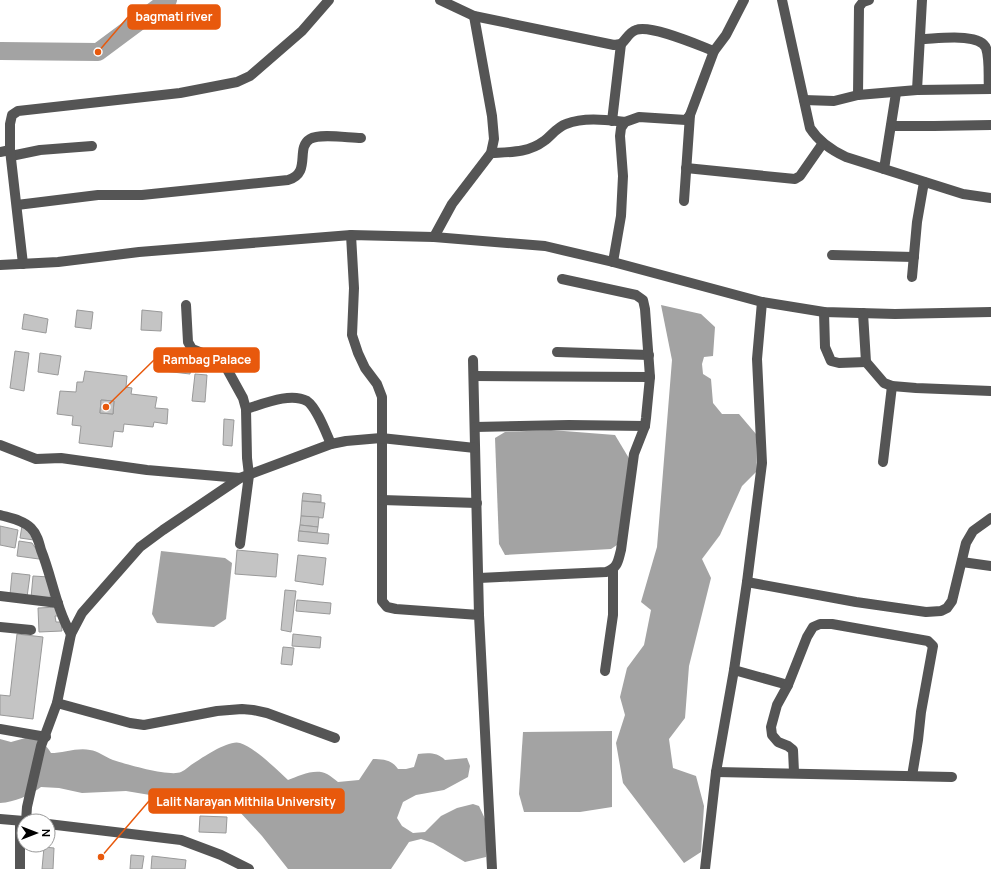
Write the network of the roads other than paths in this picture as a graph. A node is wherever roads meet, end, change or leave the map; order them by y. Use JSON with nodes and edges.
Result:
{"nodes":[{"id":1,"x":329,"y":0,"type":"edge"},
{"id":2,"x":440,"y":0,"type":"edge"},
{"id":3,"x":744,"y":0,"type":"edge"},
{"id":4,"x":782,"y":0,"type":"edge"},
{"id":5,"x":869,"y":0,"type":"edge"},
{"id":6,"x":922,"y":0,"type":"edge"},
{"id":7,"x":474,"y":16,"type":"junction"},
{"id":8,"x":921,"y":39,"type":"junction"},
{"id":9,"x":620,"y":44,"type":"junction"},
{"id":10,"x":714,"y":51,"type":"junction"},
{"id":11,"x":990,"y":89,"type":"edge"},
{"id":12,"x":917,"y":90,"type":"junction"},
{"id":13,"x":896,"y":93,"type":"junction"},
{"id":14,"x":858,"y":95,"type":"junction"},
{"id":15,"x":804,"y":100,"type":"junction"},
{"id":16,"x":690,"y":115,"type":"junction"},
{"id":17,"x":612,"y":121,"type":"junction"},
{"id":18,"x":625,"y":122,"type":"junction"},
{"id":19,"x":991,"y":125,"type":"edge"},
{"id":20,"x":891,"y":126,"type":"junction"},
{"id":21,"x":361,"y":138,"type":"dead end"},
{"id":22,"x":823,"y":143,"type":"junction"},
{"id":23,"x":92,"y":146,"type":"dead end"},
{"id":24,"x":7,"y":153,"type":"edge"},
{"id":25,"x":491,"y":153,"type":"junction"},
{"id":26,"x":686,"y":168,"type":"junction"},
{"id":27,"x":884,"y":169,"type":"junction"},
{"id":28,"x":924,"y":182,"type":"junction"},
{"id":29,"x":991,"y":198,"type":"edge"},
{"id":30,"x":684,"y":200,"type":"dead end"},
{"id":31,"x":17,"y":205,"type":"junction"},
{"id":32,"x":351,"y":235,"type":"junction"},
{"id":33,"x":434,"y":237,"type":"junction"},
{"id":34,"x":832,"y":255,"type":"dead end"},
{"id":35,"x":914,"y":257,"type":"junction"},
{"id":36,"x":613,"y":262,"type":"junction"},
{"id":37,"x":22,"y":264,"type":"junction"},
{"id":38,"x":0,"y":265,"type":"edge"},
{"id":39,"x":912,"y":277,"type":"dead end"},
{"id":40,"x":562,"y":279,"type":"dead end"},
{"id":41,"x":762,"y":302,"type":"junction"},
{"id":42,"x":186,"y":305,"type":"dead end"},
{"id":43,"x":824,"y":312,"type":"junction"},
{"id":44,"x":991,"y":312,"type":"edge"},
{"id":45,"x":863,"y":313,"type":"junction"},
{"id":46,"x":557,"y":352,"type":"dead end"},
{"id":47,"x":649,"y":355,"type":"junction"},
{"id":48,"x":473,"y":360,"type":"dead end"},
{"id":49,"x":866,"y":362,"type":"junction"},
{"id":50,"x":474,"y":376,"type":"junction"},
{"id":51,"x":650,"y":377,"type":"junction"},
{"id":52,"x":892,"y":386,"type":"junction"},
{"id":53,"x":991,"y":391,"type":"edge"},
{"id":54,"x":246,"y":409,"type":"junction"},
{"id":55,"x":645,"y":426,"type":"junction"},
{"id":56,"x":475,"y":427,"type":"junction"},
{"id":57,"x":381,"y":438,"type":"junction"},
{"id":58,"x":331,"y":444,"type":"junction"},
{"id":59,"x":0,"y":445,"type":"edge"},
{"id":60,"x":475,"y":448,"type":"junction"},
{"id":61,"x":883,"y":462,"type":"dead end"},
{"id":62,"x":245,"y":477,"type":"junction"},
{"id":63,"x":382,"y":500,"type":"junction"},
{"id":64,"x":477,"y":503,"type":"junction"},
{"id":65,"x":0,"y":515,"type":"edge"},
{"id":66,"x":991,"y":518,"type":"edge"},
{"id":67,"x":240,"y":544,"type":"dead end"},
{"id":68,"x":962,"y":562,"type":"junction"},
{"id":69,"x":991,"y":566,"type":"edge"},
{"id":70,"x":613,"y":569,"type":"junction"},
{"id":71,"x":479,"y":578,"type":"junction"},
{"id":72,"x":747,"y":582,"type":"junction"},
{"id":73,"x":0,"y":596,"type":"edge"},
{"id":74,"x":58,"y":603,"type":"junction"},
{"id":75,"x":479,"y":616,"type":"junction"},
{"id":76,"x":0,"y":627,"type":"edge"},
{"id":77,"x":31,"y":630,"type":"dead end"},
{"id":78,"x":70,"y":634,"type":"junction"},
{"id":79,"x":734,"y":670,"type":"junction"},
{"id":80,"x":605,"y":671,"type":"dead end"},
{"id":81,"x":788,"y":685,"type":"junction"},
{"id":82,"x":57,"y":703,"type":"junction"},
{"id":83,"x":0,"y":729,"type":"edge"},
{"id":84,"x":335,"y":738,"type":"dead end"},
{"id":85,"x":44,"y":742,"type":"junction"},
{"id":86,"x":716,"y":772,"type":"junction"},
{"id":87,"x":794,"y":772,"type":"junction"},
{"id":88,"x":912,"y":776,"type":"junction"},
{"id":89,"x":952,"y":777,"type":"dead end"},
{"id":90,"x":25,"y":813,"type":"edge"},
{"id":91,"x":0,"y":819,"type":"edge"},
{"id":92,"x":16,"y":820,"type":"edge"},
{"id":93,"x":56,"y":825,"type":"edge"},
{"id":94,"x":21,"y":853,"type":"edge"},
{"id":95,"x":20,"y":869,"type":"edge"},
{"id":96,"x":249,"y":869,"type":"edge"},
{"id":97,"x":492,"y":869,"type":"edge"},
{"id":98,"x":705,"y":869,"type":"edge"}],
"edges":[{"from":1,"to":24,"type":"street"},
{"from":2,"to":7,"type":"street"},
{"from":3,"to":10,"type":"street"},
{"from":4,"to":15,"type":"street"},
{"from":5,"to":14,"type":"street"},
{"from":6,"to":8,"type":"street"},
{"from":7,"to":9,"type":"street"},
{"from":7,"to":25,"type":"street"},
{"from":8,"to":11,"type":"street"},
{"from":8,"to":12,"type":"street"},
{"from":9,"to":10,"type":"street"},
{"from":9,"to":17,"type":"street"},
{"from":10,"to":16,"type":"street"},
{"from":11,"to":12,"type":"street"},
{"from":12,"to":13,"type":"street"},
{"from":13,"to":14,"type":"street"},
{"from":13,"to":20,"type":"street"},
{"from":14,"to":15,"type":"street"},
{"from":15,"to":22,"type":"street"},
{"from":16,"to":18,"type":"street"},
{"from":16,"to":26,"type":"street"},
{"from":17,"to":18,"type":"street"},
{"from":17,"to":25,"type":"street"},
{"from":18,"to":36,"type":"street"},
{"from":19,"to":20,"type":"street"},
{"from":20,"to":27,"type":"street"},
{"from":21,"to":31,"type":"street"},
{"from":22,"to":26,"type":"street"},
{"from":22,"to":27,"type":"street"},
{"from":23,"to":24,"type":"street"},
{"from":24,"to":31,"type":"street"},
{"from":25,"to":33,"type":"street"},
{"from":26,"to":30,"type":"street"},
{"from":27,"to":28,"type":"street"},
{"from":28,"to":29,"type":"street"},
{"from":28,"to":35,"type":"street"},
{"from":31,"to":37,"type":"street"},
{"from":32,"to":33,"type":"street"},
{"from":32,"to":37,"type":"street"},
{"from":32,"to":57,"type":"street"},
{"from":33,"to":36,"type":"street"},
{"from":34,"to":35,"type":"street"},
{"from":35,"to":39,"type":"street"},
{"from":36,"to":41,"type":"street"},
{"from":37,"to":38,"type":"street"},
{"from":40,"to":47,"type":"street"},
{"from":41,"to":43,"type":"street"},
{"from":41,"to":72,"type":"street"},
{"from":42,"to":54,"type":"street"},
{"from":43,"to":45,"type":"street"},
{"from":43,"to":49,"type":"street"},
{"from":44,"to":45,"type":"street"},
{"from":45,"to":49,"type":"street"},
{"from":46,"to":47,"type":"street"},
{"from":47,"to":51,"type":"street"},
{"from":48,"to":50,"type":"street"},
{"from":49,"to":52,"type":"street"},
{"from":50,"to":51,"type":"street"},
{"from":50,"to":56,"type":"street"},
{"from":51,"to":55,"type":"street"},
{"from":52,"to":53,"type":"street"},
{"from":52,"to":61,"type":"street"},
{"from":54,"to":58,"type":"street"},
{"from":54,"to":62,"type":"street"},
{"from":55,"to":56,"type":"street"},
{"from":55,"to":70,"type":"street"},
{"from":56,"to":60,"type":"street"},
{"from":57,"to":58,"type":"street"},
{"from":57,"to":60,"type":"street"},
{"from":57,"to":63,"type":"street"},
{"from":58,"to":62,"type":"street"},
{"from":59,"to":62,"type":"street"},
{"from":60,"to":64,"type":"street"},
{"from":62,"to":67,"type":"street"},
{"from":62,"to":78,"type":"street"},
{"from":63,"to":64,"type":"street"},
{"from":63,"to":75,"type":"street"},
{"from":64,"to":71,"type":"street"},
{"from":65,"to":74,"type":"street"},
{"from":66,"to":68,"type":"street"},
{"from":68,"to":69,"type":"street"},
{"from":68,"to":72,"type":"street"},
{"from":70,"to":71,"type":"street"},
{"from":70,"to":80,"type":"street"},
{"from":71,"to":75,"type":"street"},
{"from":72,"to":79,"type":"street"},
{"from":73,"to":74,"type":"street"},
{"from":74,"to":78,"type":"street"},
{"from":75,"to":97,"type":"street"},
{"from":76,"to":77,"type":"street"},
{"from":78,"to":82,"type":"street"},
{"from":79,"to":81,"type":"street"},
{"from":79,"to":86,"type":"street"},
{"from":81,"to":87,"type":"street"},
{"from":81,"to":88,"type":"street"},
{"from":82,"to":84,"type":"street"},
{"from":82,"to":85,"type":"street"},
{"from":83,"to":85,"type":"street"},
{"from":85,"to":90,"type":"street"},
{"from":86,"to":87,"type":"street"},
{"from":86,"to":98,"type":"street"},
{"from":87,"to":88,"type":"street"},
{"from":88,"to":89,"type":"street"},
{"from":91,"to":92,"type":"street"},
{"from":93,"to":96,"type":"street"},
{"from":94,"to":95,"type":"street"}]}
